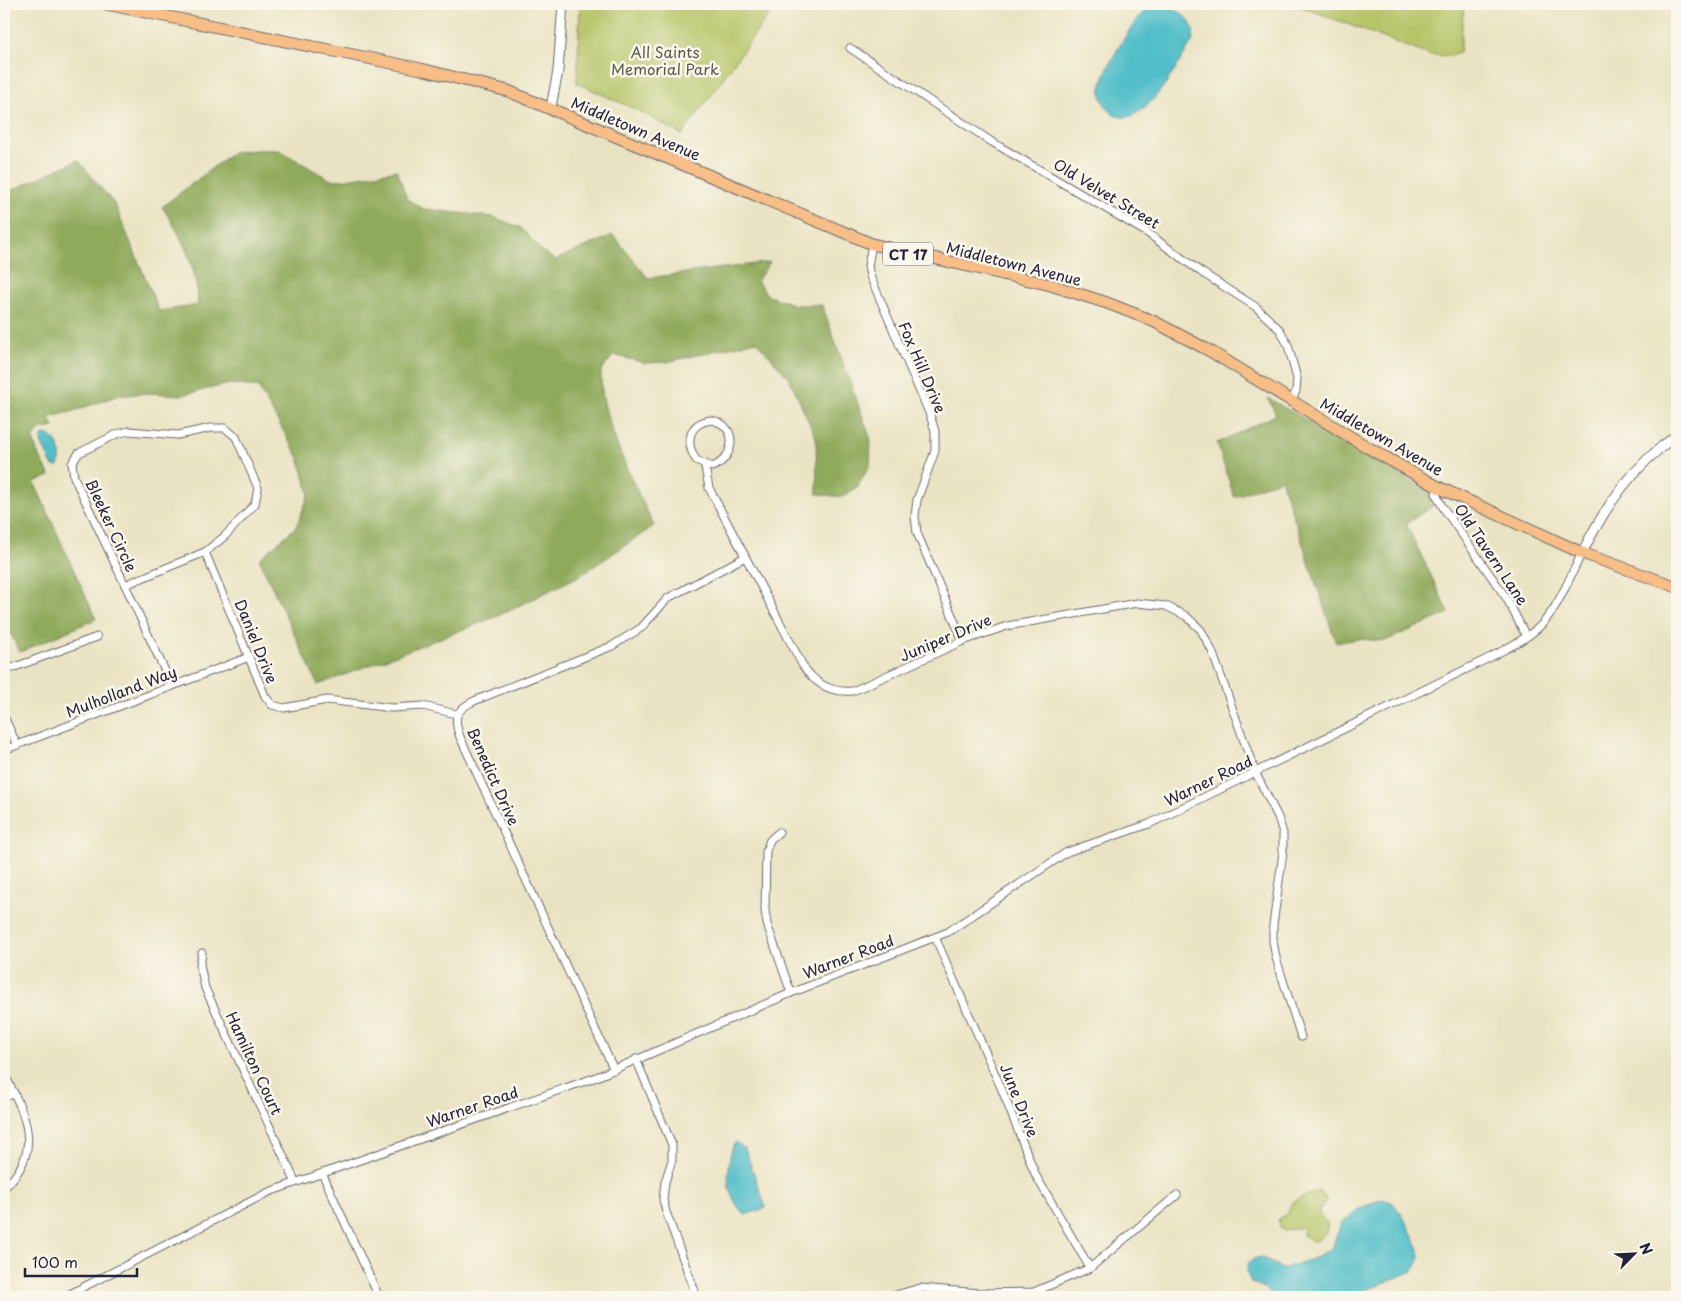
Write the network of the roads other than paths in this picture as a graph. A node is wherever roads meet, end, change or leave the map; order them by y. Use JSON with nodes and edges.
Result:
{"nodes":[{"id":1,"x":106,"y":4,"type":"edge"},
{"id":2,"x":563,"y":4,"type":"edge"},
{"id":3,"x":850,"y":48,"type":"dead end"},
{"id":4,"x":551,"y":107,"type":"junction"},
{"id":5,"x":872,"y":244,"type":"junction"},
{"id":6,"x":1292,"y":400,"type":"junction"},
{"id":7,"x":1677,"y":435,"type":"edge"},
{"id":8,"x":706,"y":466,"type":"junction"},
{"id":9,"x":1438,"y":487,"type":"junction"},
{"id":10,"x":205,"y":552,"type":"junction"},
{"id":11,"x":1582,"y":553,"type":"junction"},
{"id":12,"x":745,"y":557,"type":"junction"},
{"id":13,"x":126,"y":585,"type":"junction"},
{"id":14,"x":1677,"y":587,"type":"edge"},
{"id":15,"x":1526,"y":636,"type":"junction"},
{"id":16,"x":97,"y":637,"type":"dead end"},
{"id":17,"x":963,"y":641,"type":"junction"},
{"id":18,"x":249,"y":657,"type":"junction"},
{"id":19,"x":4,"y":671,"type":"edge"},
{"id":20,"x":172,"y":686,"type":"junction"},
{"id":21,"x":456,"y":714,"type":"junction"},
{"id":22,"x":4,"y":717,"type":"edge"},
{"id":23,"x":17,"y":745,"type":"junction"},
{"id":24,"x":4,"y":750,"type":"edge"},
{"id":25,"x":1255,"y":772,"type":"junction"},
{"id":26,"x":779,"y":832,"type":"dead end"},
{"id":27,"x":935,"y":937,"type":"junction"},
{"id":28,"x":202,"y":953,"type":"dead end"},
{"id":29,"x":791,"y":993,"type":"junction"},
{"id":30,"x":1301,"y":1037,"type":"dead end"},
{"id":31,"x":636,"y":1059,"type":"junction"},
{"id":32,"x":614,"y":1070,"type":"junction"},
{"id":33,"x":4,"y":1074,"type":"edge"},
{"id":34,"x":14,"y":1093,"type":"junction"},
{"id":35,"x":4,"y":1098,"type":"edge"},
{"id":36,"x":322,"y":1173,"type":"junction"},
{"id":37,"x":295,"y":1181,"type":"junction"},
{"id":38,"x":4,"y":1188,"type":"edge"},
{"id":39,"x":1177,"y":1195,"type":"dead end"},
{"id":40,"x":1090,"y":1268,"type":"junction"},
{"id":41,"x":64,"y":1297,"type":"edge"},
{"id":42,"x":379,"y":1297,"type":"edge"},
{"id":43,"x":697,"y":1297,"type":"edge"},
{"id":44,"x":889,"y":1297,"type":"edge"}],
"edges":[{"from":1,"to":4,"type":"main road","name":"Middletown Avenue","number":"CT 17"},
{"from":2,"to":4,"type":"street"},
{"from":3,"to":6,"type":"street","name":"Old Velvet Street"},
{"from":4,"to":5,"type":"main road","name":"Middletown Avenue","number":"CT 17"},
{"from":5,"to":6,"type":"main road","name":"Middletown Avenue","number":"CT 17"},
{"from":5,"to":17,"type":"street","name":"Fox Hill Drive"},
{"from":6,"to":9,"type":"main road","name":"Middletown Avenue","number":"CT 17"},
{"from":7,"to":11,"type":"street"},
{"from":8,"to":8,"type":"street"},
{"from":8,"to":12,"type":"street","name":"Juniper Drive"},
{"from":9,"to":11,"type":"main road","name":"Middletown Avenue","number":"CT 17"},
{"from":9,"to":15,"type":"street","name":"Old Tavern Lane"},
{"from":10,"to":13,"type":"street","name":"Bleeker Circle"},
{"from":10,"to":13,"type":"street","name":"Bleeker Circle"},
{"from":10,"to":18,"type":"street","name":"Daniel Drive"},
{"from":11,"to":14,"type":"main road","name":"Middletown Avenue","number":"CT 17"},
{"from":11,"to":15,"type":"street","name":"Warner Road"},
{"from":12,"to":17,"type":"street","name":"Juniper Drive"},
{"from":12,"to":21,"type":"street","name":"Benedict Drive"},
{"from":13,"to":20,"type":"street","name":"Bleeker Circle"},
{"from":15,"to":25,"type":"street","name":"Warner Road"},
{"from":16,"to":19,"type":"street"},
{"from":17,"to":25,"type":"street","name":"Juniper Drive"},
{"from":18,"to":20,"type":"street","name":"Mulholland Way"},
{"from":18,"to":21,"type":"street","name":"Daniel Drive"},
{"from":20,"to":23,"type":"street","name":"Mulholland Way"},
{"from":21,"to":32,"type":"street","name":"Benedict Drive"},
{"from":22,"to":23,"type":"street"},
{"from":23,"to":24,"type":"street","name":"Mulholland Way"},
{"from":25,"to":27,"type":"street","name":"Warner Road"},
{"from":25,"to":30,"type":"street","name":"Juniper Drive"},
{"from":26,"to":29,"type":"street"},
{"from":27,"to":29,"type":"street","name":"Warner Road"},
{"from":27,"to":40,"type":"street","name":"June Drive"},
{"from":28,"to":37,"type":"street","name":"Hamilton Court"},
{"from":29,"to":31,"type":"street","name":"Warner Road"},
{"from":31,"to":32,"type":"street","name":"Warner Road"},
{"from":31,"to":43,"type":"street"},
{"from":32,"to":36,"type":"street","name":"Warner Road"},
{"from":33,"to":34,"type":"street"},
{"from":34,"to":35,"type":"street"},
{"from":34,"to":38,"type":"street"},
{"from":36,"to":37,"type":"street","name":"Warner Road"},
{"from":36,"to":42,"type":"street"},
{"from":37,"to":41,"type":"street","name":"Warner Road"},
{"from":39,"to":40,"type":"street"},
{"from":40,"to":44,"type":"street"}]}
